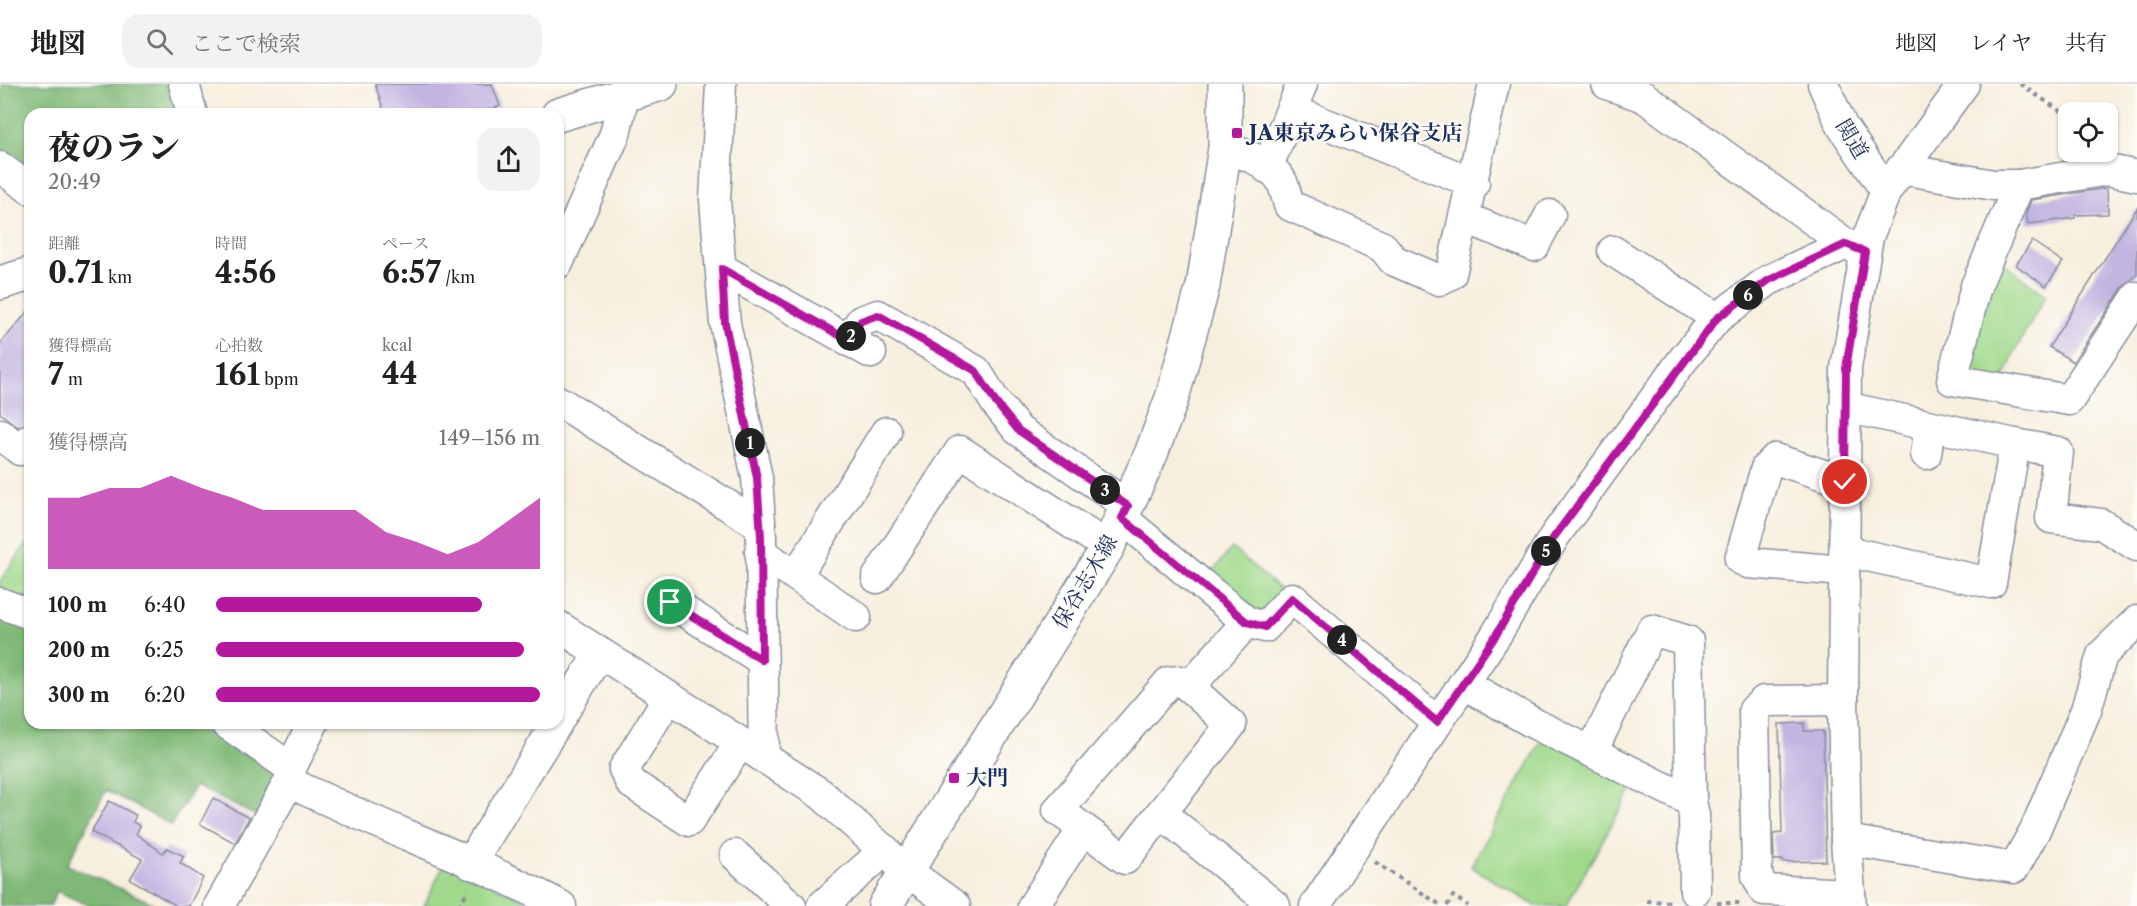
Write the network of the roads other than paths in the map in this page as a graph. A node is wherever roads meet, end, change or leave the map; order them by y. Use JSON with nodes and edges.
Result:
{"nodes":[{"id":1,"x":184,"y":84,"type":"edge"},
{"id":2,"x":661,"y":84,"type":"edge"},
{"id":3,"x":721,"y":84,"type":"edge"},
{"id":4,"x":1225,"y":84,"type":"edge"},
{"id":5,"x":1494,"y":84,"type":"edge"},
{"id":6,"x":1607,"y":84,"type":"edge"},
{"id":7,"x":1823,"y":84,"type":"edge"},
{"id":8,"x":1964,"y":84,"type":"edge"},
{"id":9,"x":1646,"y":91,"type":"edge"},
{"id":10,"x":624,"y":95,"type":"junction"},
{"id":11,"x":1297,"y":97,"type":"edge"},
{"id":12,"x":190,"y":108,"type":"edge"},
{"id":13,"x":564,"y":112,"type":"edge"},
{"id":14,"x":1225,"y":148,"type":"junction"},
{"id":15,"x":1268,"y":168,"type":"junction"},
{"id":16,"x":2137,"y":176,"type":"edge"},
{"id":17,"x":1893,"y":180,"type":"junction"},
{"id":18,"x":1474,"y":183,"type":"junction"},
{"id":19,"x":2019,"y":185,"type":"junction"},
{"id":20,"x":1550,"y":215,"type":"dead end"},
{"id":21,"x":1466,"y":218,"type":"junction"},
{"id":22,"x":1856,"y":248,"type":"junction"},
{"id":23,"x":564,"y":249,"type":"edge"},
{"id":24,"x":1613,"y":251,"type":"dead end"},
{"id":25,"x":722,"y":269,"type":"junction"},
{"id":26,"x":24,"y":276,"type":"edge"},
{"id":27,"x":0,"y":283,"type":"edge"},
{"id":28,"x":2137,"y":297,"type":"edge"},
{"id":29,"x":1717,"y":318,"type":"junction"},
{"id":30,"x":564,"y":405,"type":"edge"},
{"id":31,"x":1845,"y":407,"type":"junction"},
{"id":32,"x":886,"y":432,"type":"dead end"},
{"id":33,"x":0,"y":434,"type":"edge"},
{"id":34,"x":2015,"y":444,"type":"junction"},
{"id":35,"x":24,"y":446,"type":"edge"},
{"id":36,"x":1845,"y":482,"type":"junction"},
{"id":37,"x":1125,"y":512,"type":"junction"},
{"id":38,"x":760,"y":538,"type":"junction"},
{"id":39,"x":2137,"y":546,"type":"edge"},
{"id":40,"x":1108,"y":547,"type":"junction"},
{"id":41,"x":1845,"y":561,"type":"junction"},
{"id":42,"x":796,"y":576,"type":"junction"},
{"id":43,"x":877,"y":578,"type":"dead end"},
{"id":44,"x":670,"y":602,"type":"dead end"},
{"id":45,"x":0,"y":603,"type":"edge"},
{"id":46,"x":24,"y":612,"type":"edge"},
{"id":47,"x":856,"y":617,"type":"dead end"},
{"id":48,"x":1247,"y":622,"type":"junction"},
{"id":49,"x":564,"y":630,"type":"edge"},
{"id":50,"x":2133,"y":634,"type":"edge"},
{"id":51,"x":599,"y":654,"type":"junction"},
{"id":52,"x":762,"y":660,"type":"junction"},
{"id":53,"x":1464,"y":684,"type":"junction"},
{"id":54,"x":1190,"y":687,"type":"junction"},
{"id":55,"x":668,"y":698,"type":"junction"},
{"id":56,"x":1843,"y":700,"type":"junction"},
{"id":57,"x":564,"y":711,"type":"edge"},
{"id":58,"x":1437,"y":722,"type":"junction"},
{"id":59,"x":233,"y":729,"type":"edge"},
{"id":60,"x":311,"y":729,"type":"edge"},
{"id":61,"x":553,"y":729,"type":"edge"},
{"id":62,"x":752,"y":750,"type":"junction"},
{"id":63,"x":1592,"y":751,"type":"junction"},
{"id":64,"x":290,"y":775,"type":"junction"},
{"id":65,"x":1690,"y":801,"type":"junction"},
{"id":66,"x":1161,"y":813,"type":"junction"},
{"id":67,"x":1083,"y":829,"type":"junction"},
{"id":68,"x":1845,"y":840,"type":"junction"},
{"id":69,"x":735,"y":855,"type":"dead end"},
{"id":70,"x":896,"y":860,"type":"junction"},
{"id":71,"x":470,"y":864,"type":"junction"},
{"id":72,"x":1695,"y":891,"type":"dead end"},
{"id":73,"x":1850,"y":900,"type":"edge"},
{"id":74,"x":219,"y":906,"type":"edge"},
{"id":75,"x":561,"y":906,"type":"edge"},
{"id":76,"x":791,"y":906,"type":"edge"},
{"id":77,"x":822,"y":906,"type":"edge"},
{"id":78,"x":885,"y":906,"type":"edge"},
{"id":79,"x":955,"y":906,"type":"edge"},
{"id":80,"x":1033,"y":906,"type":"edge"},
{"id":81,"x":1275,"y":906,"type":"edge"},
{"id":82,"x":1315,"y":906,"type":"edge"}],
"edges":[{"from":1,"to":12,"type":"street"},
{"from":2,"to":10,"type":"main road"},
{"from":3,"to":25,"type":"street"},
{"from":4,"to":14,"type":"main road","name":"保谷志木線"},
{"from":5,"to":18,"type":"street"},
{"from":6,"to":9,"type":"street"},
{"from":7,"to":17,"type":"street","name":"関道"},
{"from":8,"to":17,"type":"street"},
{"from":9,"to":22,"type":"street"},
{"from":10,"to":13,"type":"main road"},
{"from":10,"to":23,"type":"street"},
{"from":11,"to":15,"type":"street"},
{"from":11,"to":18,"type":"street"},
{"from":14,"to":15,"type":"street"},
{"from":14,"to":37,"type":"main road","name":"保谷志木線"},
{"from":15,"to":21,"type":"street"},
{"from":16,"to":19,"type":"street"},
{"from":17,"to":19,"type":"street"},
{"from":17,"to":22,"type":"street"},
{"from":18,"to":21,"type":"street"},
{"from":19,"to":28,"type":"street"},
{"from":20,"to":21,"type":"street"},
{"from":22,"to":29,"type":"street"},
{"from":22,"to":31,"type":"street"},
{"from":24,"to":29,"type":"street"},
{"from":25,"to":37,"type":"street"},
{"from":25,"to":38,"type":"street"},
{"from":26,"to":27,"type":"main road"},
{"from":29,"to":53,"type":"street"},
{"from":30,"to":38,"type":"street"},
{"from":31,"to":34,"type":"street"},
{"from":31,"to":36,"type":"street"},
{"from":32,"to":42,"type":"street"},
{"from":33,"to":35,"type":"street"},
{"from":34,"to":39,"type":"street"},
{"from":34,"to":41,"type":"street"},
{"from":36,"to":41,"type":"street"},
{"from":36,"to":41,"type":"street"},
{"from":37,"to":40,"type":"main road","name":"保谷志木線"},
{"from":37,"to":48,"type":"street"},
{"from":38,"to":42,"type":"street"},
{"from":38,"to":52,"type":"street"},
{"from":40,"to":43,"type":"street"},
{"from":40,"to":70,"type":"main road","name":"保谷志木線"},
{"from":41,"to":56,"type":"street"},
{"from":42,"to":47,"type":"street"},
{"from":44,"to":52,"type":"street"},
{"from":45,"to":46,"type":"street"},
{"from":48,"to":54,"type":"street"},
{"from":48,"to":58,"type":"street"},
{"from":49,"to":51,"type":"street"},
{"from":50,"to":68,"type":"street"},
{"from":51,"to":55,"type":"street"},
{"from":51,"to":57,"type":"street"},
{"from":52,"to":62,"type":"street"},
{"from":53,"to":58,"type":"street"},
{"from":53,"to":63,"type":"street"},
{"from":54,"to":66,"type":"street"},
{"from":54,"to":67,"type":"street"},
{"from":55,"to":62,"type":"street"},
{"from":55,"to":62,"type":"street"},
{"from":56,"to":68,"type":"street"},
{"from":56,"to":73,"type":"street"},
{"from":58,"to":82,"type":"street"},
{"from":59,"to":64,"type":"street"},
{"from":60,"to":64,"type":"street"},
{"from":61,"to":71,"type":"street"},
{"from":62,"to":70,"type":"street"},
{"from":63,"to":65,"type":"street"},
{"from":63,"to":65,"type":"street"},
{"from":64,"to":71,"type":"street"},
{"from":64,"to":74,"type":"street"},
{"from":65,"to":72,"type":"street"},
{"from":66,"to":67,"type":"street"},
{"from":66,"to":81,"type":"street"},
{"from":67,"to":80,"type":"street"},
{"from":68,"to":73,"type":"street"},
{"from":69,"to":76,"type":"street"},
{"from":70,"to":77,"type":"street"},
{"from":70,"to":78,"type":"main road","name":"保谷志木線"},
{"from":70,"to":79,"type":"street"},
{"from":71,"to":75,"type":"street"}]}
